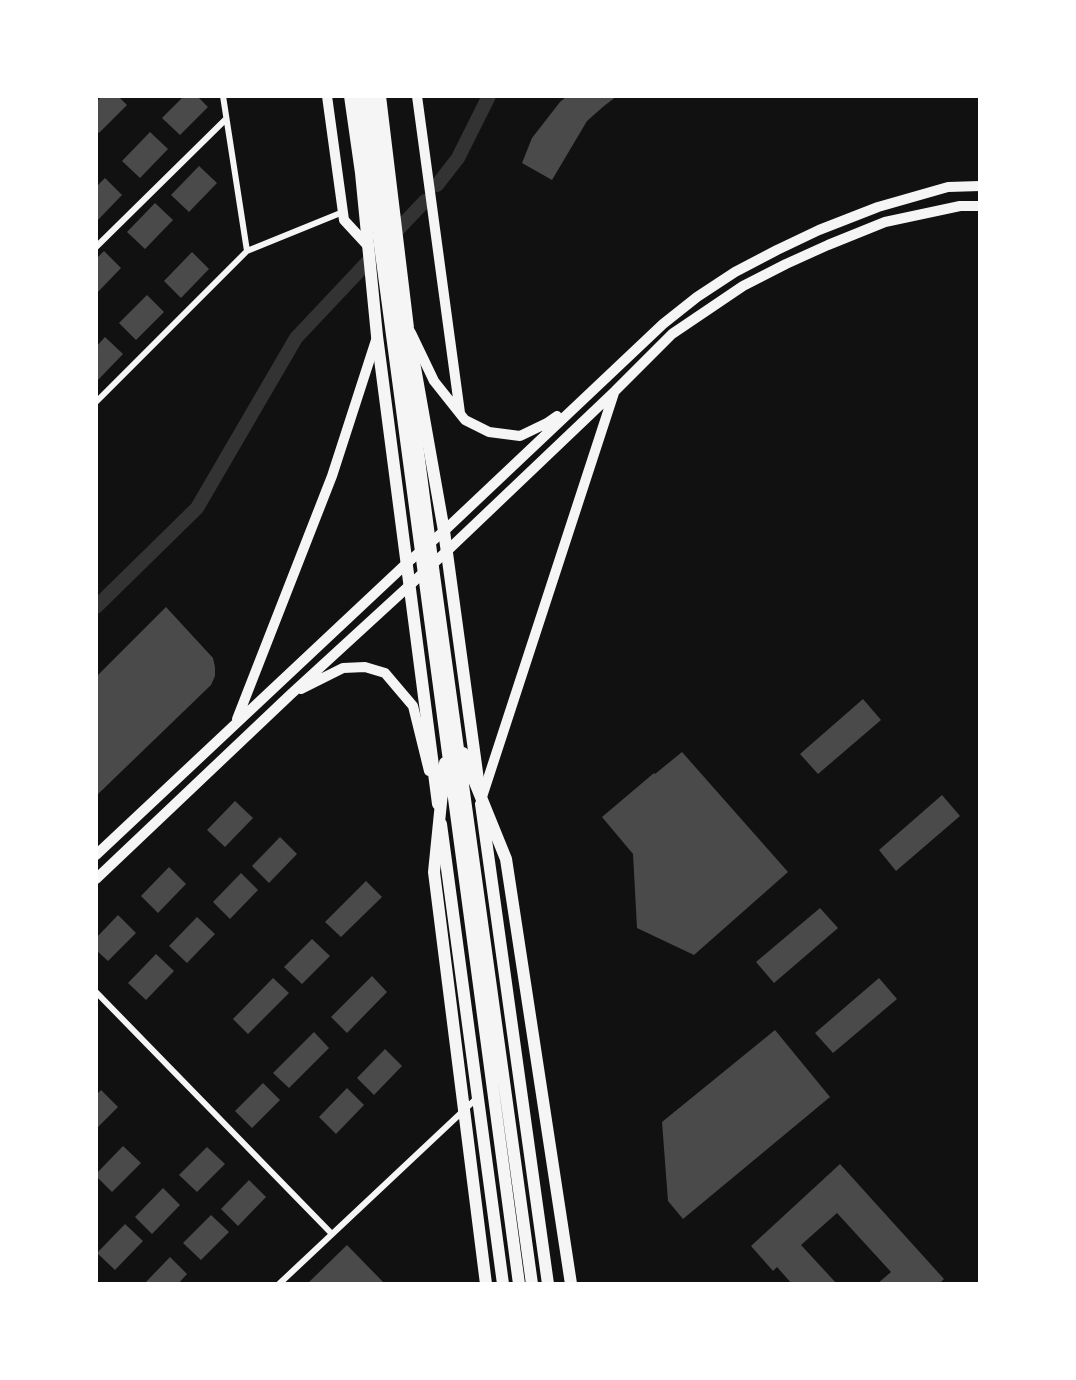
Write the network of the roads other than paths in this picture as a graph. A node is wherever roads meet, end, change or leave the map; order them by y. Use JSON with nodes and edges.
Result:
{"nodes":[{"id":1,"x":223,"y":96,"type":"edge"},
{"id":2,"x":327,"y":96,"type":"edge"},
{"id":3,"x":350,"y":96,"type":"edge"},
{"id":4,"x":360,"y":96,"type":"edge"},
{"id":5,"x":372,"y":96,"type":"edge"},
{"id":6,"x":380,"y":96,"type":"edge"},
{"id":7,"x":417,"y":96,"type":"edge"},
{"id":8,"x":226,"y":119,"type":"junction"},
{"id":9,"x":980,"y":186,"type":"edge"},
{"id":10,"x":980,"y":206,"type":"edge"},
{"id":11,"x":343,"y":212,"type":"junction"},
{"id":12,"x":368,"y":246,"type":"junction"},
{"id":13,"x":96,"y":247,"type":"edge"},
{"id":14,"x":247,"y":251,"type":"junction"},
{"id":15,"x":408,"y":328,"type":"junction"},
{"id":16,"x":377,"y":336,"type":"junction"},
{"id":17,"x":600,"y":383,"type":"junction"},
{"id":18,"x":615,"y":392,"type":"junction"},
{"id":19,"x":96,"y":402,"type":"edge"},
{"id":20,"x":460,"y":413,"type":"junction"},
{"id":21,"x":444,"y":531,"type":"junction"},
{"id":22,"x":447,"y":551,"type":"junction"},
{"id":23,"x":406,"y":563,"type":"junction"},
{"id":24,"x":410,"y":584,"type":"junction"},
{"id":25,"x":290,"y":695,"type":"junction"},
{"id":26,"x":236,"y":723,"type":"junction"},
{"id":27,"x":452,"y":738,"type":"junction"},
{"id":28,"x":481,"y":800,"type":"junction"},
{"id":29,"x":439,"y":811,"type":"junction"},
{"id":30,"x":96,"y":855,"type":"edge"},
{"id":31,"x":96,"y":879,"type":"edge"},
{"id":32,"x":96,"y":992,"type":"edge"},
{"id":33,"x":478,"y":1097,"type":"junction"},
{"id":34,"x":332,"y":1234,"type":"junction"},
{"id":35,"x":279,"y":1284,"type":"edge"},
{"id":36,"x":486,"y":1284,"type":"edge"},
{"id":37,"x":502,"y":1284,"type":"edge"},
{"id":38,"x":519,"y":1284,"type":"edge"},
{"id":39,"x":532,"y":1284,"type":"edge"},
{"id":40,"x":548,"y":1284,"type":"edge"},
{"id":41,"x":571,"y":1284,"type":"edge"}],
"edges":[{"from":1,"to":8,"type":"street"},
{"from":2,"to":11,"type":"main road"},
{"from":3,"to":12,"type":"main road"},
{"from":4,"to":27,"type":"main road"},
{"from":5,"to":27,"type":"main road"},
{"from":6,"to":15,"type":"main road"},
{"from":7,"to":20,"type":"main road"},
{"from":8,"to":13,"type":"street"},
{"from":8,"to":14,"type":"street"},
{"from":9,"to":17,"type":"main road"},
{"from":10,"to":18,"type":"main road"},
{"from":11,"to":12,"type":"main road"},
{"from":11,"to":14,"type":"street"},
{"from":12,"to":16,"type":"main road"},
{"from":14,"to":19,"type":"street"},
{"from":15,"to":20,"type":"main road"},
{"from":15,"to":21,"type":"main road"},
{"from":16,"to":23,"type":"main road"},
{"from":16,"to":26,"type":"main road"},
{"from":17,"to":20,"type":"main road"},
{"from":17,"to":21,"type":"main road"},
{"from":18,"to":22,"type":"main road"},
{"from":18,"to":28,"type":"main road"},
{"from":21,"to":22,"type":"main road"},
{"from":21,"to":23,"type":"main road"},
{"from":22,"to":24,"type":"main road"},
{"from":22,"to":28,"type":"main road"},
{"from":23,"to":24,"type":"main road"},
{"from":23,"to":26,"type":"main road"},
{"from":24,"to":25,"type":"main road"},
{"from":24,"to":29,"type":"main road"},
{"from":25,"to":29,"type":"main road"},
{"from":25,"to":31,"type":"main road"},
{"from":26,"to":30,"type":"main road"},
{"from":27,"to":36,"type":"main road"},
{"from":27,"to":38,"type":"main road"},
{"from":27,"to":39,"type":"main road"},
{"from":27,"to":41,"type":"main road"},
{"from":28,"to":40,"type":"main road"},
{"from":29,"to":33,"type":"main road"},
{"from":32,"to":34,"type":"street"},
{"from":33,"to":34,"type":"street"},
{"from":33,"to":37,"type":"main road"},
{"from":34,"to":35,"type":"street"}]}
